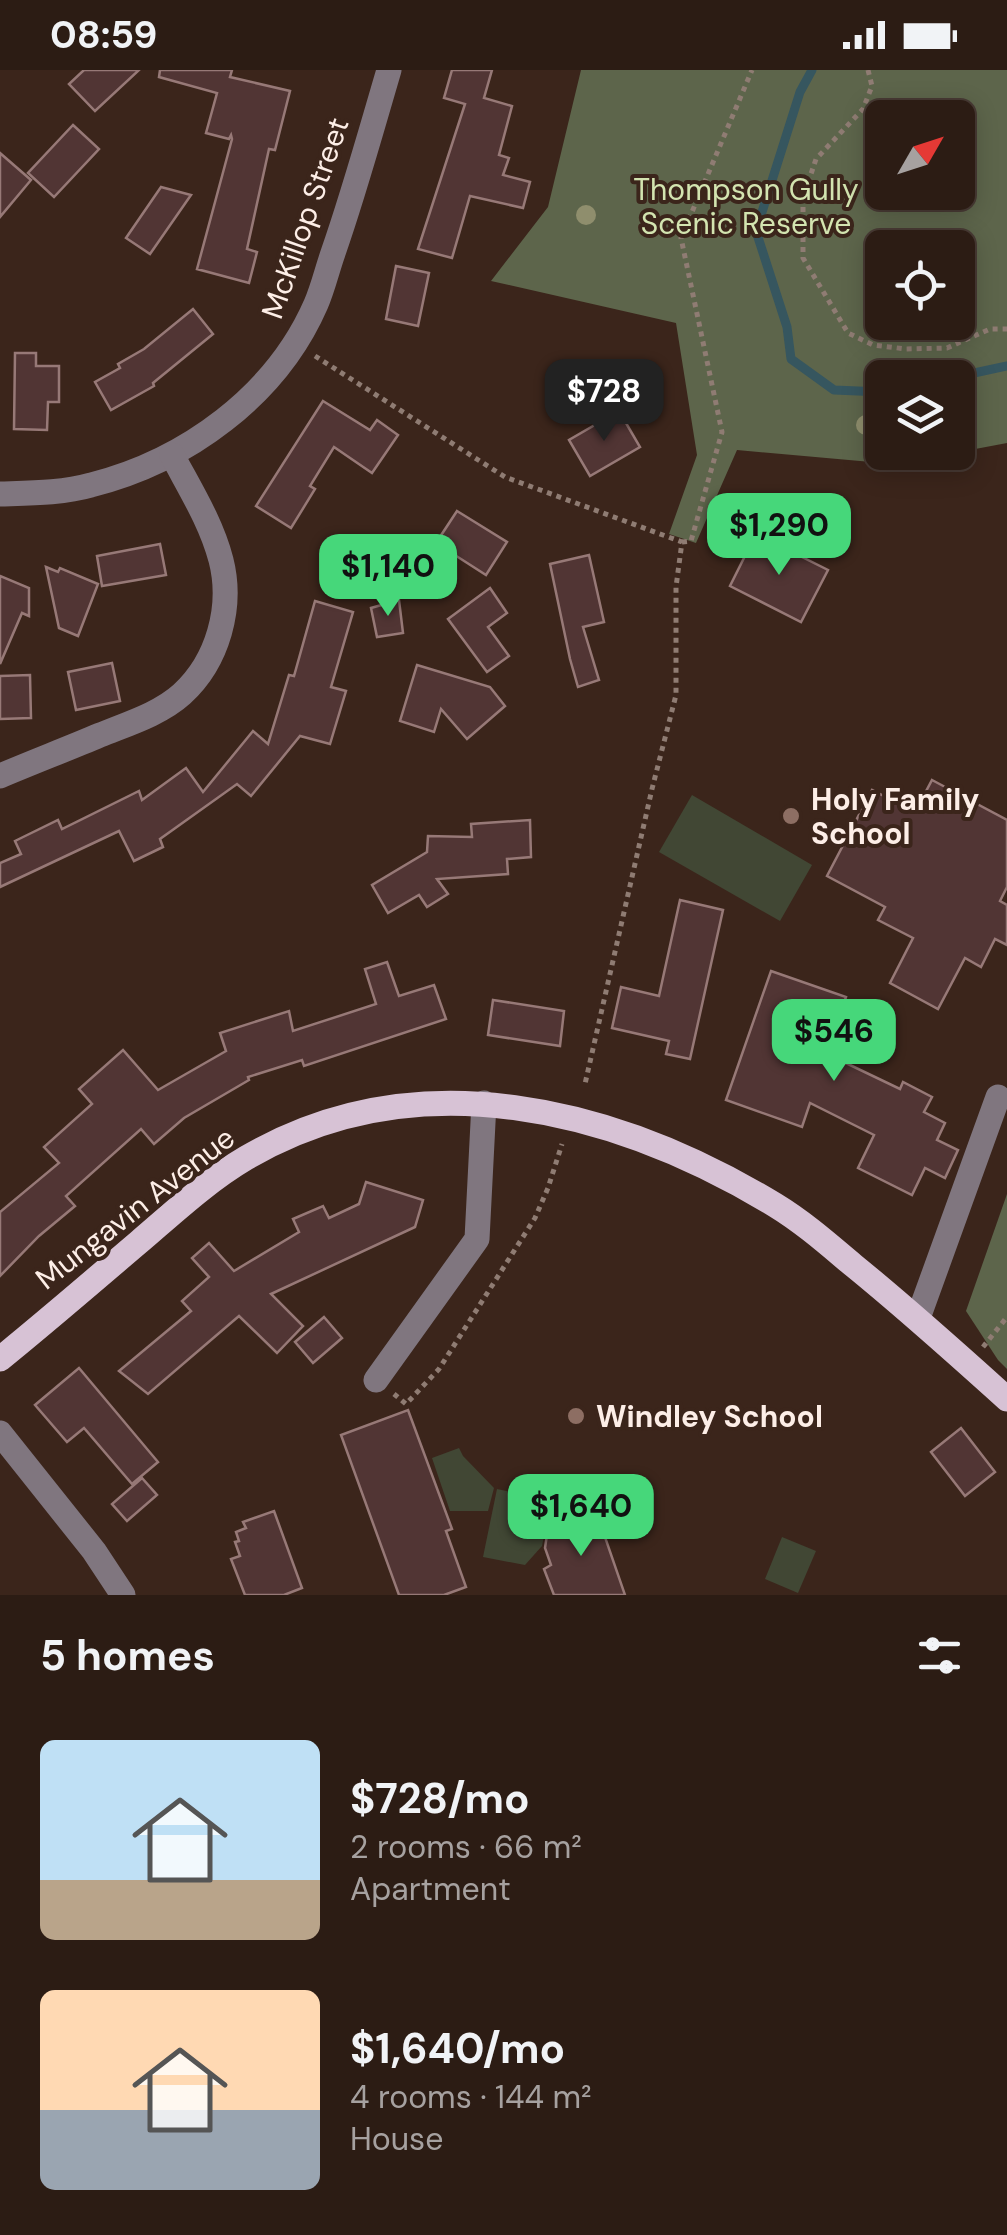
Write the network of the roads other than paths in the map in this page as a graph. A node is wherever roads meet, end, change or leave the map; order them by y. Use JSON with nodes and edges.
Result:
{"nodes":[{"id":1,"x":388,"y":70,"type":"edge"},
{"id":2,"x":172,"y":455,"type":"junction"},
{"id":3,"x":0,"y":494,"type":"edge"},
{"id":4,"x":0,"y":776,"type":"edge"},
{"id":5,"x":998,"y":1097,"type":"dead end"},
{"id":6,"x":484,"y":1104,"type":"junction"},
{"id":7,"x":918,"y":1318,"type":"junction"},
{"id":8,"x":0,"y":1359,"type":"edge"},
{"id":9,"x":376,"y":1380,"type":"road end"},
{"id":10,"x":1007,"y":1399,"type":"edge"},
{"id":11,"x":0,"y":1434,"type":"edge"},
{"id":12,"x":123,"y":1595,"type":"edge"}],
"edges":[{"from":1,"to":2,"type":"street","name":"McKillop Street"},
{"from":2,"to":3,"type":"street","name":"McKillop Street"},
{"from":2,"to":4,"type":"street"},
{"from":5,"to":7,"type":"street"},
{"from":6,"to":7,"type":"main road","name":"Mungavin Avenue"},
{"from":6,"to":8,"type":"main road","name":"Mungavin Avenue"},
{"from":6,"to":9,"type":"street"},
{"from":7,"to":10,"type":"main road","name":"Mungavin Avenue"},
{"from":11,"to":12,"type":"street"}]}
